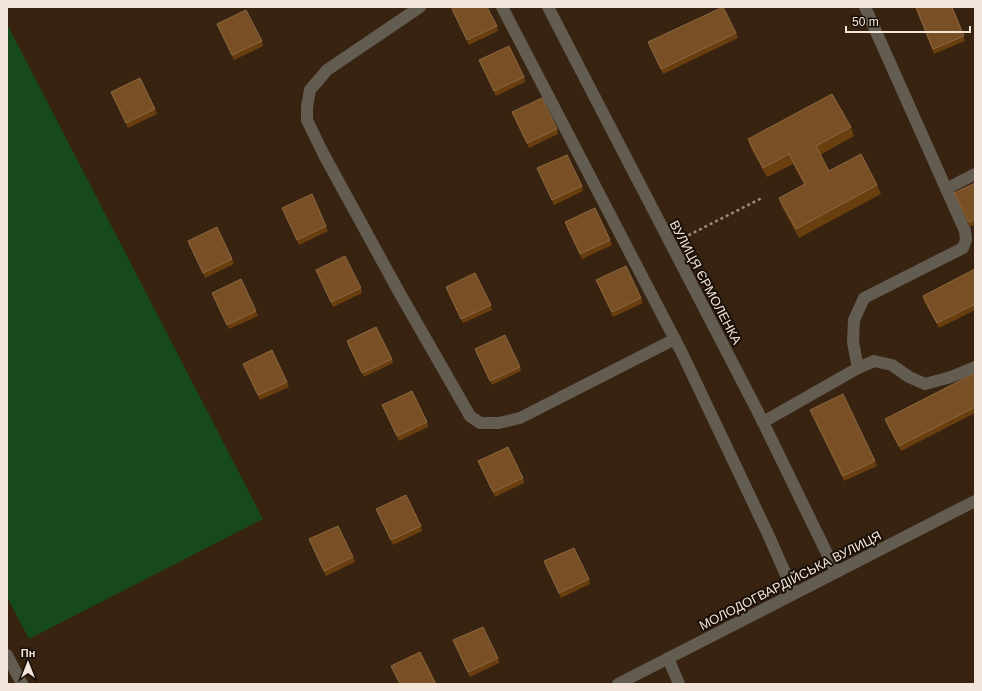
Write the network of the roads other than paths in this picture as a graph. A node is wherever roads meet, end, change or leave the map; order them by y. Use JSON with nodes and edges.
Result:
{"nodes":[{"id":1,"x":420,"y":7,"type":"edge"},
{"id":2,"x":502,"y":7,"type":"edge"},
{"id":3,"x":548,"y":7,"type":"edge"},
{"id":4,"x":865,"y":7,"type":"edge"},
{"id":5,"x":975,"y":174,"type":"edge"},
{"id":6,"x":946,"y":189,"type":"junction"},
{"id":7,"x":675,"y":339,"type":"junction"},
{"id":8,"x":975,"y":367,"type":"edge"},
{"id":9,"x":858,"y":368,"type":"junction"},
{"id":10,"x":763,"y":422,"type":"junction"},
{"id":11,"x":975,"y":501,"type":"edge"},
{"id":12,"x":836,"y":572,"type":"junction"},
{"id":13,"x":794,"y":593,"type":"junction"},
{"id":14,"x":7,"y":655,"type":"edge"},
{"id":15,"x":668,"y":658,"type":"junction"},
{"id":16,"x":22,"y":684,"type":"edge"},
{"id":17,"x":618,"y":684,"type":"edge"},
{"id":18,"x":679,"y":684,"type":"edge"}],
"edges":[{"from":1,"to":7,"type":"street"},
{"from":2,"to":7,"type":"street"},
{"from":3,"to":10,"type":"street","name":"ВУЛИЦЯ ЄРМОЛЕНКА"},
{"from":4,"to":6,"type":"street"},
{"from":5,"to":6,"type":"street"},
{"from":6,"to":9,"type":"street"},
{"from":7,"to":13,"type":"street"},
{"from":8,"to":9,"type":"street"},
{"from":9,"to":10,"type":"street"},
{"from":10,"to":12,"type":"street","name":"ВУЛИЦЯ ЄРМОЛЕНКА"},
{"from":11,"to":12,"type":"street","name":"МОЛОДОГВАРДІЙСЬКА ВУЛИЦЯ"},
{"from":12,"to":13,"type":"street","name":"МОЛОДОГВАРДІЙСЬКА ВУЛИЦЯ"},
{"from":13,"to":15,"type":"street","name":"МОЛОДОГВАРДІЙСЬКА ВУЛИЦЯ"},
{"from":14,"to":16,"type":"street"},
{"from":15,"to":17,"type":"street","name":"МОЛОДОГВАРДІЙСЬКА ВУЛИЦЯ"},
{"from":15,"to":18,"type":"street"}]}
